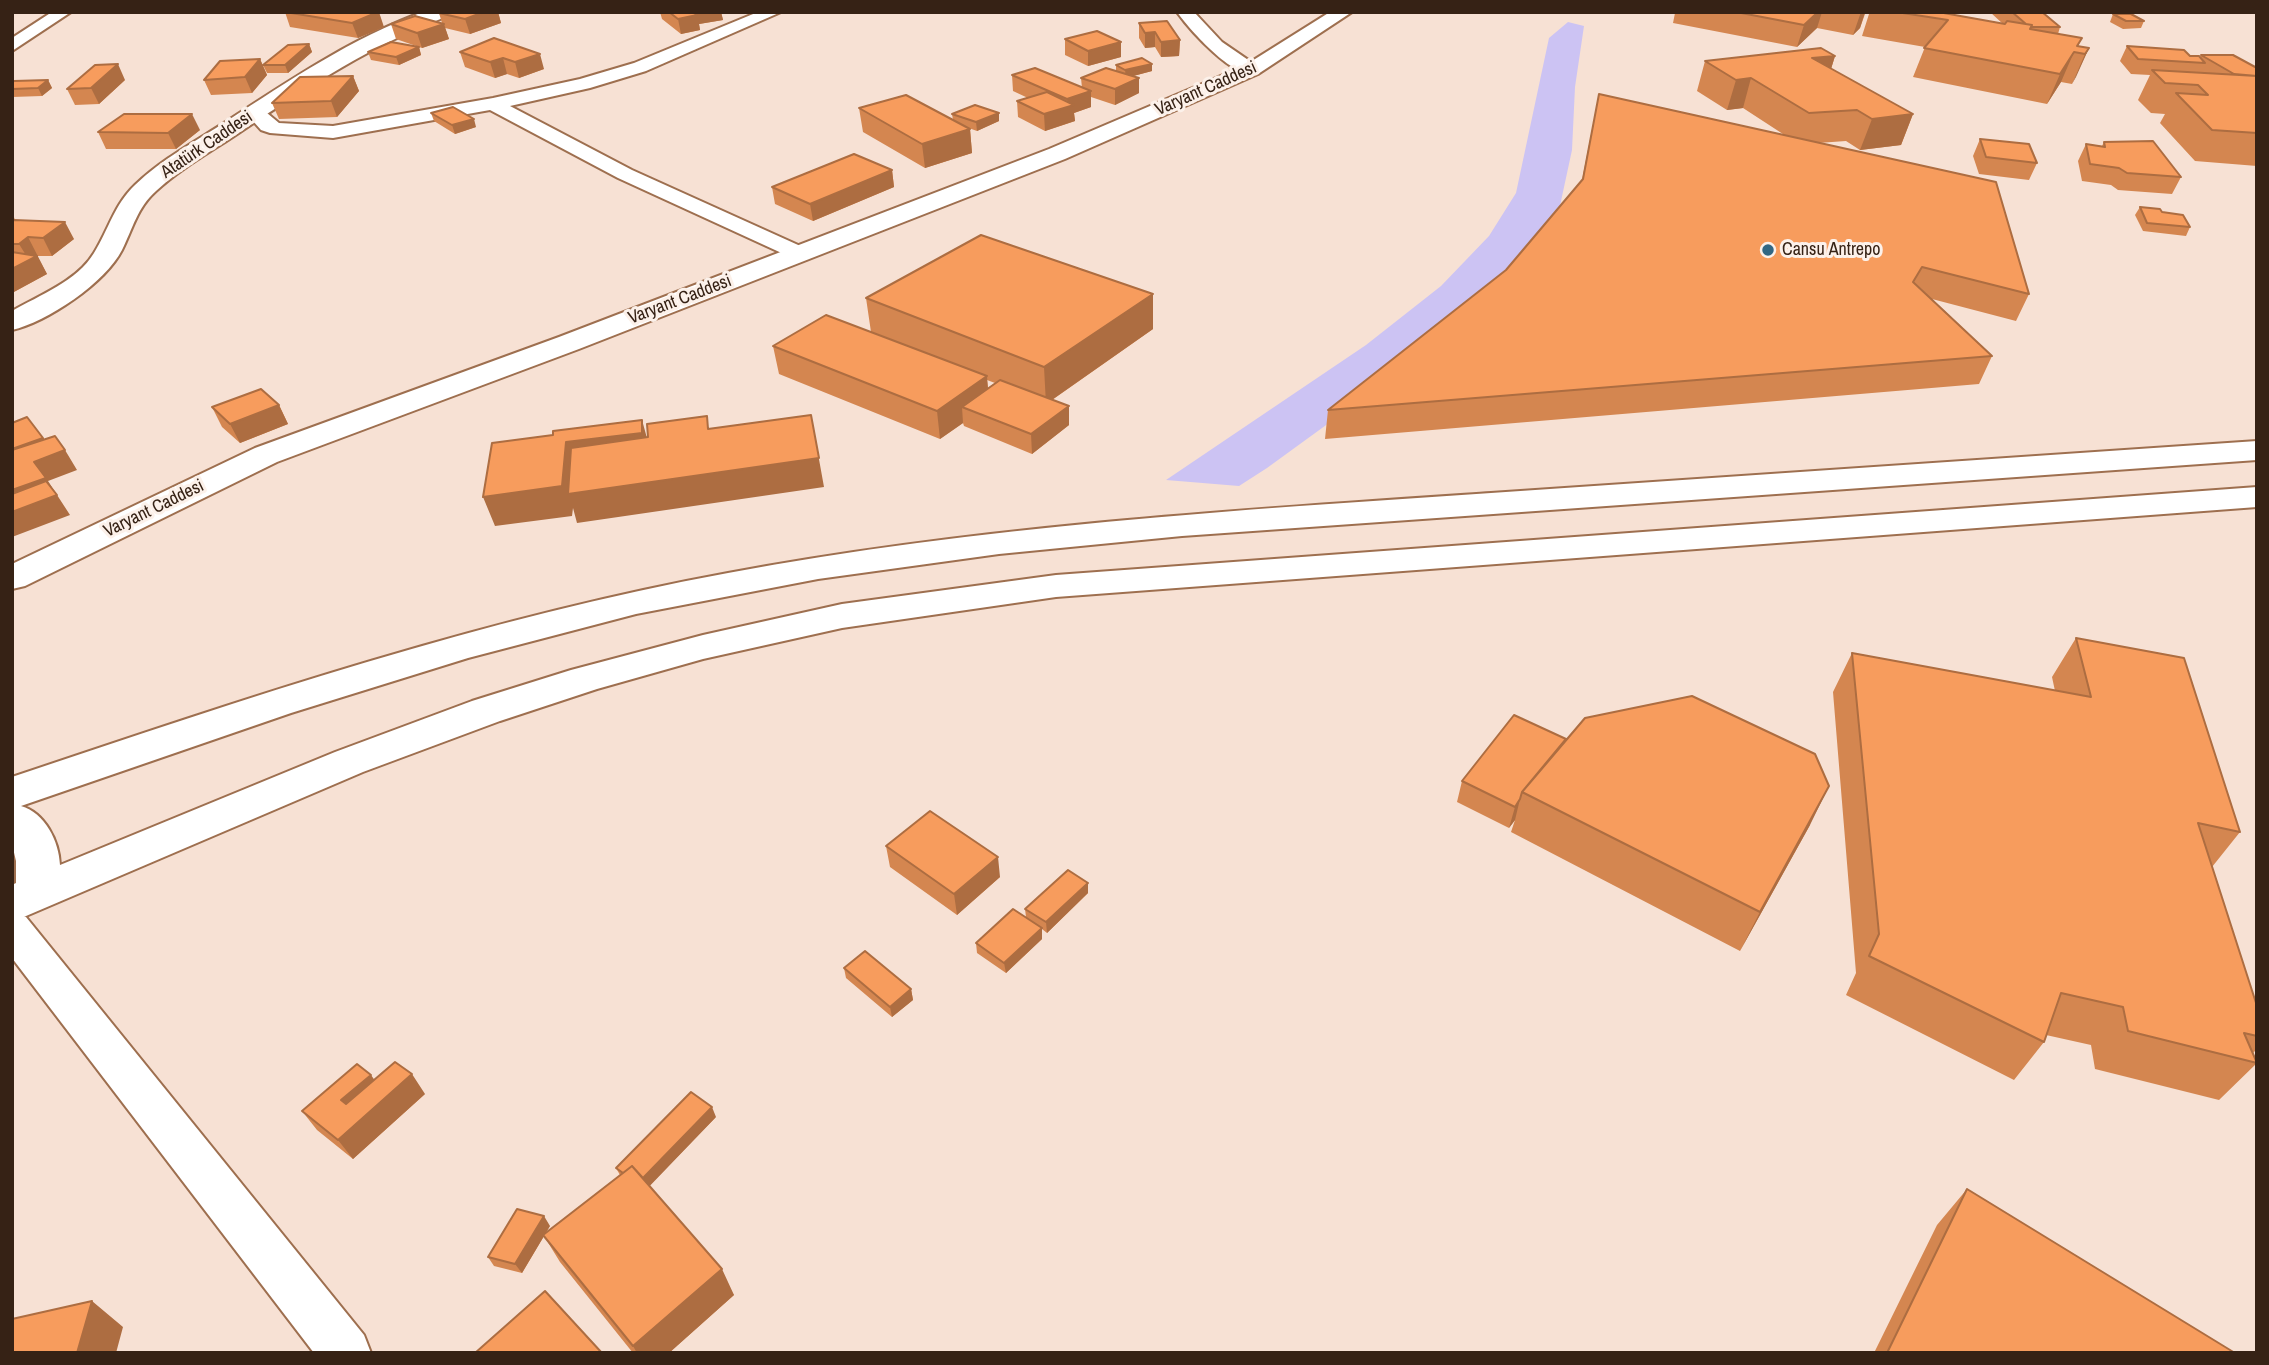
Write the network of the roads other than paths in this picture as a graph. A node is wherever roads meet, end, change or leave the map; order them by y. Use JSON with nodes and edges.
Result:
{"nodes":[{"id":1,"x":62,"y":12,"type":"edge"},
{"id":2,"x":441,"y":12,"type":"edge"},
{"id":3,"x":773,"y":12,"type":"edge"},
{"id":4,"x":1185,"y":12,"type":"edge"},
{"id":5,"x":1343,"y":12,"type":"edge"},
{"id":6,"x":12,"y":46,"type":"edge"},
{"id":7,"x":1251,"y":70,"type":"junction"},
{"id":8,"x":493,"y":104,"type":"junction"},
{"id":9,"x":254,"y":112,"type":"junction"},
{"id":10,"x":800,"y":254,"type":"junction"},
{"id":11,"x":12,"y":322,"type":"edge"},
{"id":12,"x":2257,"y":450,"type":"edge"},
{"id":13,"x":2257,"y":497,"type":"edge"},
{"id":14,"x":12,"y":578,"type":"edge"},
{"id":15,"x":12,"y":793,"type":"edge"},
{"id":16,"x":12,"y":819,"type":"edge"},
{"id":17,"x":21,"y":908,"type":"edge"},
{"id":18,"x":346,"y":1353,"type":"edge"}],
"edges":[{"from":1,"to":6,"type":"street"},
{"from":2,"to":9,"type":"main road","name":"Atatürk Caddesi"},
{"from":3,"to":8,"type":"street"},
{"from":4,"to":7,"type":"street"},
{"from":5,"to":7,"type":"main road","name":"Varyant Caddesi"},
{"from":7,"to":10,"type":"main road","name":"Varyant Caddesi"},
{"from":8,"to":9,"type":"street"},
{"from":8,"to":10,"type":"street"},
{"from":9,"to":11,"type":"main road","name":"Atatürk Caddesi"},
{"from":10,"to":14,"type":"main road","name":"Varyant Caddesi"},
{"from":12,"to":15,"type":"main road"},
{"from":13,"to":17,"type":"main road"},
{"from":16,"to":17,"type":"main road"},
{"from":17,"to":18,"type":"street"}]}
